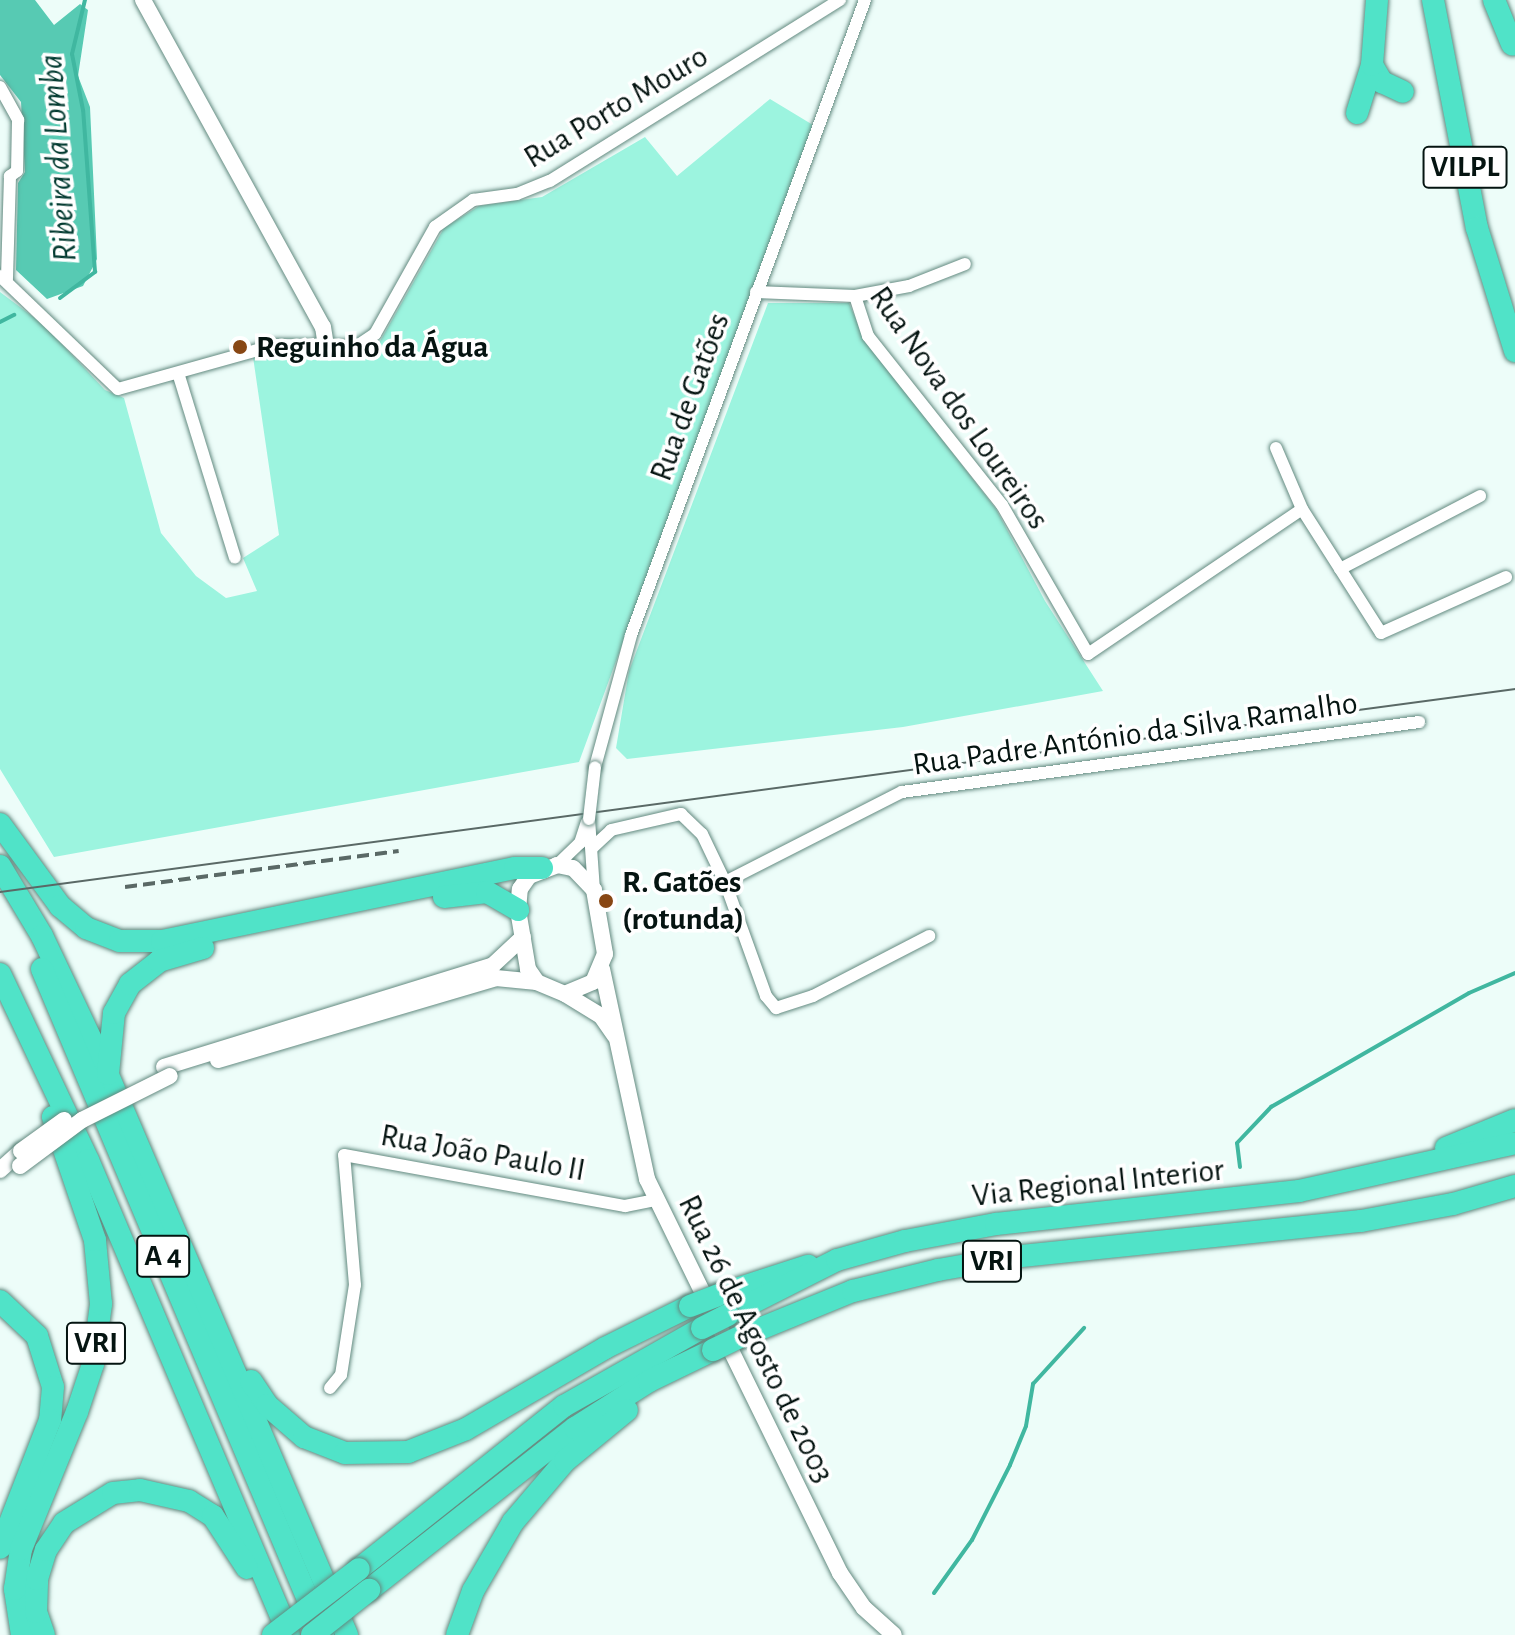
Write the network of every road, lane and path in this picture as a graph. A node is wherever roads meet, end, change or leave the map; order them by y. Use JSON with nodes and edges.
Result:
{"nodes":[{"id":1,"x":143,"y":0,"type":"edge"},
{"id":2,"x":840,"y":0,"type":"edge"},
{"id":3,"x":865,"y":0,"type":"edge"},
{"id":4,"x":1377,"y":0,"type":"edge"},
{"id":5,"x":1434,"y":0,"type":"edge"},
{"id":6,"x":1494,"y":0,"type":"edge"},
{"id":7,"x":1512,"y":44,"type":"dead end"},
{"id":8,"x":1372,"y":65,"type":"junction"},
{"id":9,"x":0,"y":87,"type":"edge"},
{"id":10,"x":1403,"y":92,"type":"dead end"},
{"id":11,"x":1357,"y":113,"type":"dead end"},
{"id":12,"x":5,"y":174,"type":"edge"},
{"id":13,"x":965,"y":264,"type":"dead end"},
{"id":14,"x":4,"y":278,"type":"edge"},
{"id":15,"x":756,"y":292,"type":"junction"},
{"id":16,"x":855,"y":296,"type":"junction"},
{"id":17,"x":1515,"y":337,"type":"edge"},
{"id":18,"x":326,"y":345,"type":"junction"},
{"id":19,"x":1515,"y":351,"type":"edge"},
{"id":20,"x":179,"y":376,"type":"junction"},
{"id":21,"x":1276,"y":448,"type":"dead end"},
{"id":22,"x":1480,"y":496,"type":"dead end"},
{"id":23,"x":1302,"y":509,"type":"junction"},
{"id":24,"x":235,"y":558,"type":"dead end"},
{"id":25,"x":1340,"y":569,"type":"junction"},
{"id":26,"x":1506,"y":577,"type":"dead end"},
{"id":27,"x":1419,"y":722,"type":"dead end"},
{"id":28,"x":589,"y":819,"type":"junction"},
{"id":29,"x":0,"y":824,"type":"edge"},
{"id":30,"x":592,"y":848,"type":"junction"},
{"id":31,"x":0,"y":866,"type":"edge"},
{"id":32,"x":550,"y":866,"type":"junction"},
{"id":33,"x":0,"y":879,"type":"edge"},
{"id":34,"x":725,"y":882,"type":"junction"},
{"id":35,"x":594,"y":890,"type":"junction"},
{"id":36,"x":518,"y":910,"type":"junction"},
{"id":37,"x":929,"y":936,"type":"dead end"},
{"id":38,"x":523,"y":937,"type":"junction"},
{"id":39,"x":602,"y":969,"type":"junction"},
{"id":40,"x":0,"y":974,"type":"edge"},
{"id":41,"x":537,"y":982,"type":"junction"},
{"id":42,"x":565,"y":994,"type":"junction"},
{"id":43,"x":620,"y":1043,"type":"junction"},
{"id":44,"x":32,"y":1047,"type":"junction"},
{"id":45,"x":167,"y":1072,"type":"junction"},
{"id":46,"x":108,"y":1075,"type":"junction"},
{"id":47,"x":1515,"y":1120,"type":"edge"},
{"id":48,"x":1515,"y":1143,"type":"edge"},
{"id":49,"x":20,"y":1158,"type":"junction"},
{"id":50,"x":1412,"y":1168,"type":"junction"},
{"id":51,"x":0,"y":1170,"type":"edge"},
{"id":52,"x":0,"y":1184,"type":"edge"},
{"id":53,"x":1515,"y":1186,"type":"edge"},
{"id":54,"x":657,"y":1200,"type":"junction"},
{"id":55,"x":0,"y":1301,"type":"edge"},
{"id":56,"x":723,"y":1305,"type":"junction"},
{"id":57,"x":211,"y":1310,"type":"junction"},
{"id":58,"x":713,"y":1350,"type":"junction"},
{"id":59,"x":330,"y":1388,"type":"dead end"},
{"id":60,"x":0,"y":1548,"type":"edge"},
{"id":61,"x":22,"y":1635,"type":"edge"},
{"id":62,"x":44,"y":1635,"type":"edge"},
{"id":63,"x":276,"y":1635,"type":"edge"},
{"id":64,"x":289,"y":1635,"type":"edge"},
{"id":65,"x":312,"y":1635,"type":"edge"},
{"id":66,"x":323,"y":1635,"type":"edge"},
{"id":67,"x":347,"y":1635,"type":"edge"},
{"id":68,"x":457,"y":1635,"type":"edge"},
{"id":69,"x":894,"y":1635,"type":"edge"}],
"edges":[{"from":1,"to":18,"type":"main road"},
{"from":2,"to":18,"type":"street","name":"Rua Porto Mouro"},
{"from":3,"to":15,"type":"street","name":"Rua de Gatões"},
{"from":4,"to":8,"type":"highway"},
{"from":5,"to":17,"type":"highway","number":"VILPL"},
{"from":5,"to":19,"type":"highway","number":"VILPL"},
{"from":6,"to":7,"type":"highway"},
{"from":8,"to":10,"type":"highway"},
{"from":8,"to":11,"type":"highway"},
{"from":9,"to":12,"type":"street"},
{"from":12,"to":14,"type":"street"},
{"from":13,"to":16,"type":"street"},
{"from":14,"to":20,"type":"street","name":"Rua Porto Mouro"},
{"from":15,"to":16,"type":"street","name":"Rua Nova dos Loureiros"},
{"from":15,"to":28,"type":"street","name":"Rua de Gatões","bridge":true},
{"from":16,"to":23,"type":"street","name":"Rua Nova dos Loureiros"},
{"from":18,"to":20,"type":"street","name":"Rua Porto Mouro"},
{"from":20,"to":24,"type":"street"},
{"from":21,"to":23,"type":"street"},
{"from":22,"to":25,"type":"street"},
{"from":23,"to":25,"type":"street"},
{"from":25,"to":26,"type":"street"},
{"from":27,"to":34,"type":"street","name":"Rua Padre António da Silva Ramalho"},
{"from":28,"to":30,"type":"street","name":"Rua de Gatões"},
{"from":28,"to":32,"type":"street","name":"Rua de Gatões"},
{"from":29,"to":32,"type":"highway"},
{"from":30,"to":34,"type":"street"},
{"from":30,"to":35,"type":"street","name":"Rua de Gatões"},
{"from":31,"to":46,"type":"highway"},
{"from":32,"to":35,"type":"main road"},
{"from":32,"to":36,"type":"main road"},
{"from":33,"to":66,"type":"highway","number":"A 4"},
{"from":34,"to":37,"type":"street"},
{"from":35,"to":39,"type":"main road"},
{"from":36,"to":38,"type":"main road"},
{"from":36,"to":46,"type":"highway"},
{"from":38,"to":41,"type":"main road"},
{"from":38,"to":45,"type":"main road"},
{"from":39,"to":42,"type":"main road"},
{"from":39,"to":43,"type":"main road","name":"Rua 26 de Agosto de 2003"},
{"from":40,"to":44,"type":"highway","number":"A 4"},
{"from":41,"to":42,"type":"main road"},
{"from":41,"to":45,"type":"main road"},
{"from":42,"to":43,"type":"main road","name":"Rua 26 de Agosto de 2003"},
{"from":43,"to":54,"type":"main road","name":"Rua 26 de Agosto de 2003"},
{"from":44,"to":61,"type":"highway","number":"VRI"},
{"from":44,"to":64,"type":"highway","number":"A 4"},
{"from":45,"to":49,"type":"main road","bridge":true},
{"from":46,"to":57,"type":"highway"},
{"from":47,"to":50,"type":"highway"},
{"from":48,"to":50,"type":"highway","name":"Via Regional Interior","number":"VRI"},
{"from":49,"to":51,"type":"main road"},
{"from":49,"to":52,"type":"main road"},
{"from":50,"to":56,"type":"highway","name":"Via Regional Interior","number":"VRI"},
{"from":53,"to":58,"type":"highway","name":"Via Regional Interior","number":"VRI","bridge":true},
{"from":54,"to":59,"type":"street","name":"Rua João Paulo II"},
{"from":54,"to":69,"type":"main road","name":"Rua 26 de Agosto de 2003"},
{"from":55,"to":60,"type":"highway"},
{"from":56,"to":57,"type":"highway","bridge":true},
{"from":56,"to":63,"type":"highway","bridge":true},
{"from":57,"to":67,"type":"highway"},
{"from":58,"to":65,"type":"highway","number":"VRI","bridge":true},
{"from":58,"to":68,"type":"highway"},
{"from":62,"to":63,"type":"highway"}]}
